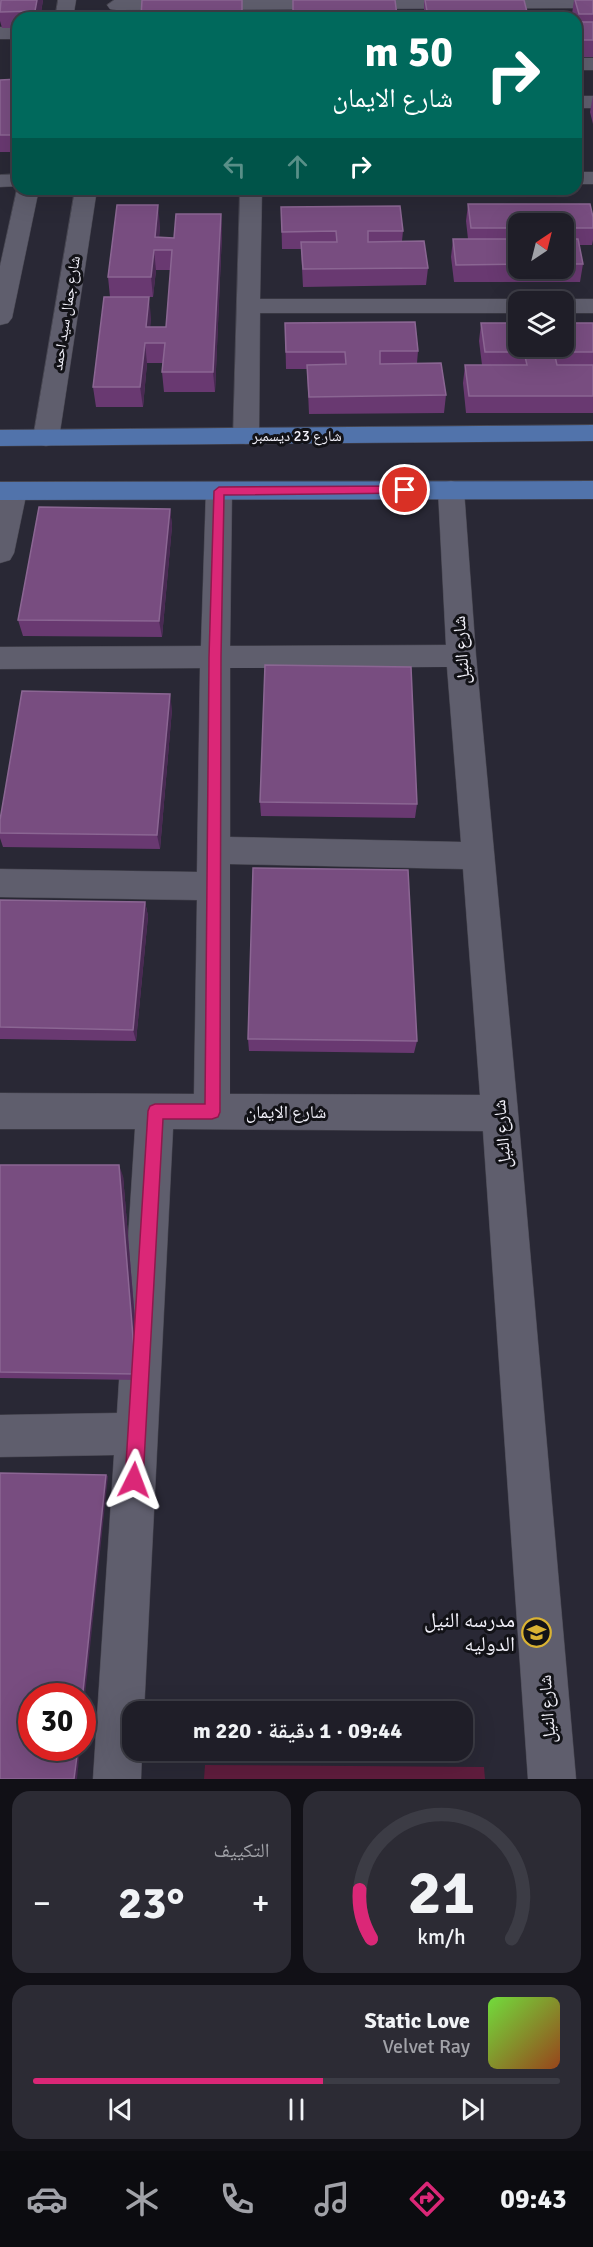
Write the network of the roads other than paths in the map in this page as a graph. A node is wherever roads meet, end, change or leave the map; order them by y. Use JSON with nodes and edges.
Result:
{"nodes":[{"id":1,"x":286,"y":2,"type":"edge"},
{"id":2,"x":593,"y":3,"type":"edge"},
{"id":3,"x":116,"y":8,"type":"edge"},
{"id":4,"x":26,"y":195,"type":"edge"},
{"id":5,"x":85,"y":195,"type":"edge"},
{"id":6,"x":251,"y":195,"type":"edge"},
{"id":7,"x":6,"y":264,"type":"edge"},
{"id":8,"x":248,"y":306,"type":"junction"},
{"id":9,"x":508,"y":306,"type":"edge"},
{"id":10,"x":574,"y":306,"type":"edge"},
{"id":11,"x":593,"y":306,"type":"edge"},
{"id":12,"x":0,"y":318,"type":"edge"},
{"id":13,"x":246,"y":436,"type":"junction"},
{"id":14,"x":0,"y":438,"type":"edge"},
{"id":15,"x":46,"y":438,"type":"junction"},
{"id":16,"x":592,"y":438,"type":"edge"},
{"id":17,"x":451,"y":490,"type":"junction"},
{"id":18,"x":593,"y":490,"type":"edge"},
{"id":19,"x":7,"y":491,"type":"edge"},
{"id":20,"x":219,"y":491,"type":"junction"},
{"id":21,"x":0,"y":553,"type":"edge"},
{"id":22,"x":461,"y":656,"type":"junction"},
{"id":23,"x":215,"y":657,"type":"junction"},
{"id":24,"x":0,"y":658,"type":"edge"},
{"id":25,"x":214,"y":850,"type":"junction"},
{"id":26,"x":477,"y":856,"type":"junction"},
{"id":27,"x":0,"y":883,"type":"edge"},
{"id":28,"x":213,"y":886,"type":"junction"},
{"id":29,"x":0,"y":1111,"type":"edge"},
{"id":30,"x":155,"y":1111,"type":"junction"},
{"id":31,"x":212,"y":1112,"type":"junction"},
{"id":32,"x":500,"y":1113,"type":"junction"},
{"id":33,"x":137,"y":1434,"type":"junction"},
{"id":34,"x":0,"y":1436,"type":"edge"},
{"id":35,"x":117,"y":1779,"type":"edge"},
{"id":36,"x":552,"y":1779,"type":"edge"}],
"edges":[{"from":1,"to":2,"type":"street"},
{"from":1,"to":3,"type":"street"},
{"from":4,"to":7,"type":"street"},
{"from":5,"to":15,"type":"street","name":"شارع جمال سيد احمد"},
{"from":6,"to":8,"type":"street"},
{"from":7,"to":12,"type":"street"},
{"from":8,"to":9,"type":"street"},
{"from":8,"to":13,"type":"street"},
{"from":10,"to":11,"type":"street"},
{"from":13,"to":15,"type":"main road","name":"شارع 23 ديسمبر"},
{"from":13,"to":16,"type":"main road","name":"شارع 23 ديسمبر"},
{"from":14,"to":15,"type":"main road","name":"شارع 23 ديسمبر"},
{"from":17,"to":18,"type":"main road"},
{"from":17,"to":20,"type":"main road"},
{"from":17,"to":22,"type":"street","name":"شارع النيل"},
{"from":19,"to":20,"type":"main road"},
{"from":19,"to":21,"type":"street"},
{"from":20,"to":23,"type":"street"},
{"from":22,"to":23,"type":"street"},
{"from":22,"to":26,"type":"street","name":"شارع النيل"},
{"from":23,"to":24,"type":"street"},
{"from":23,"to":25,"type":"street"},
{"from":25,"to":26,"type":"street"},
{"from":25,"to":28,"type":"street"},
{"from":26,"to":32,"type":"street","name":"شارع النيل"},
{"from":27,"to":28,"type":"street"},
{"from":28,"to":31,"type":"street"},
{"from":29,"to":30,"type":"street","name":"شارع الايمان"},
{"from":30,"to":31,"type":"street","name":"شارع الايمان"},
{"from":30,"to":33,"type":"street"},
{"from":31,"to":32,"type":"street","name":"شارع الايمان"},
{"from":32,"to":36,"type":"street","name":"شارع النيل"},
{"from":33,"to":34,"type":"street"},
{"from":33,"to":35,"type":"street"}]}
